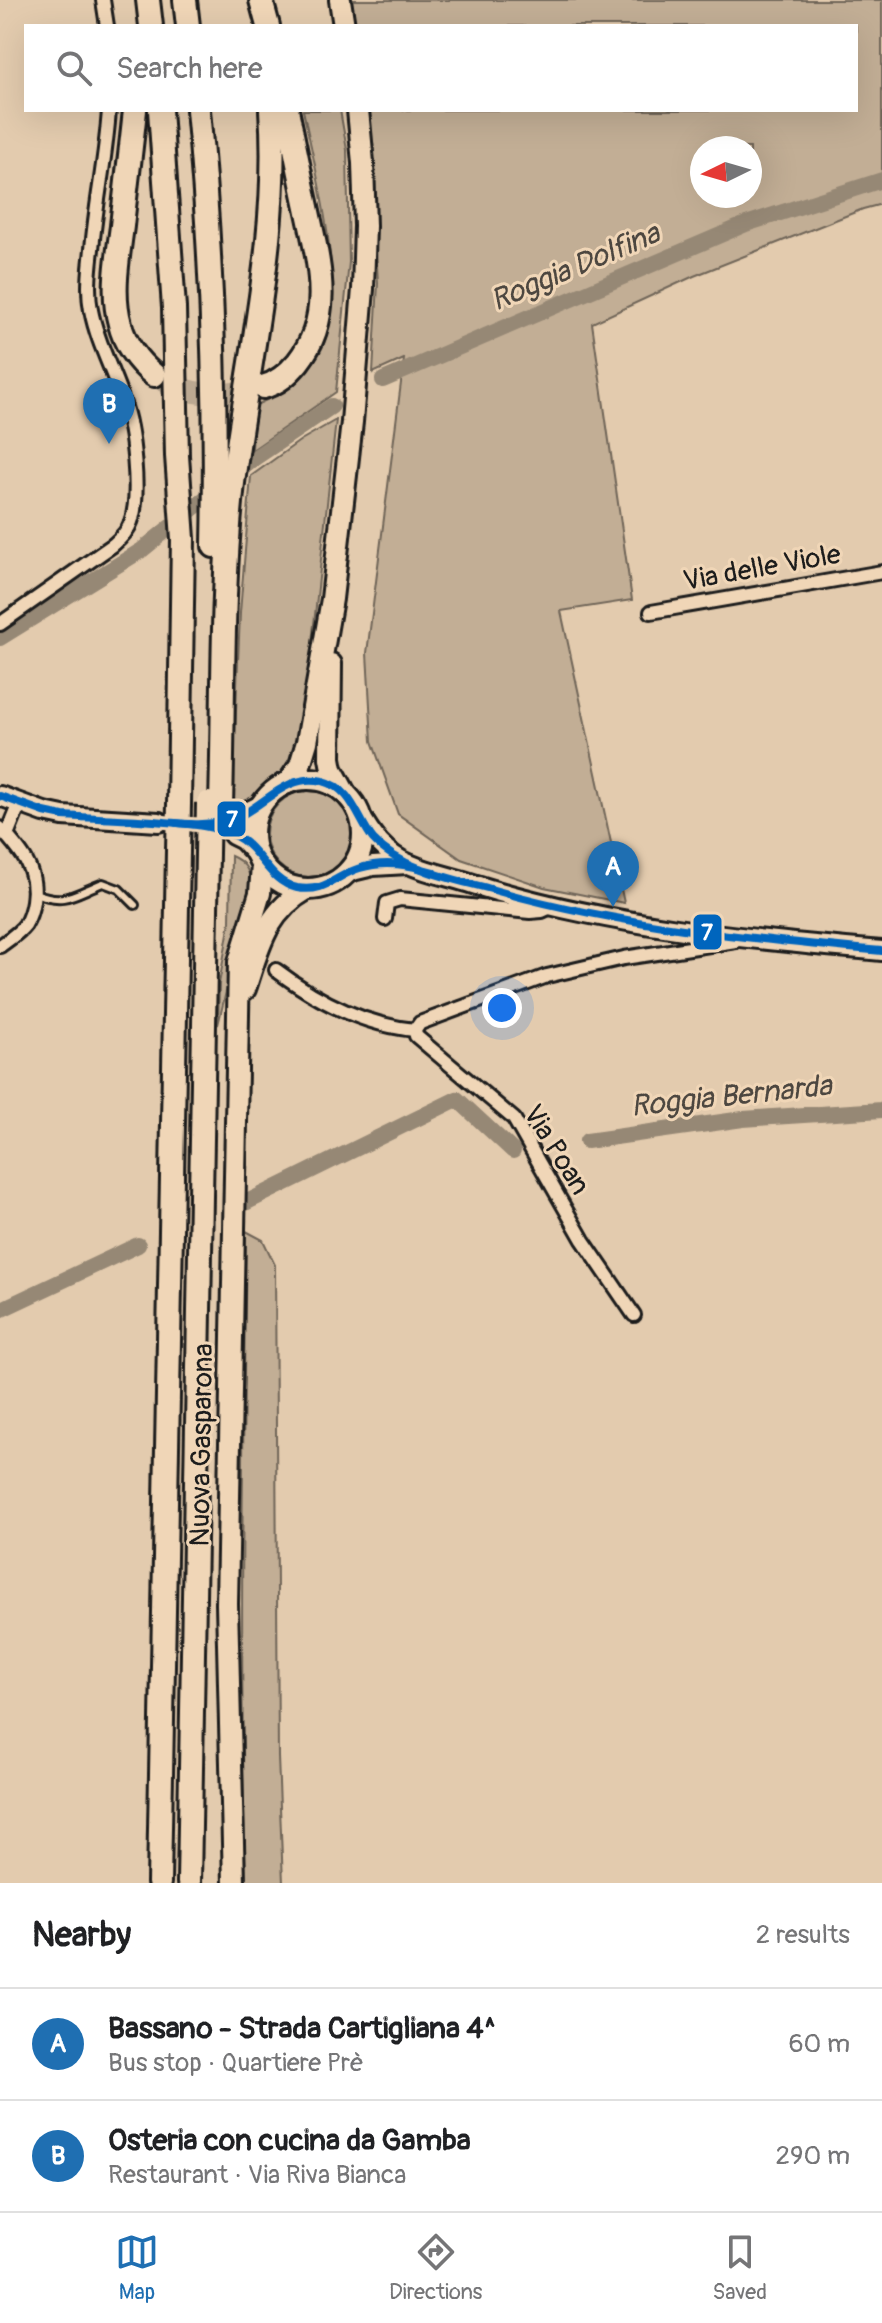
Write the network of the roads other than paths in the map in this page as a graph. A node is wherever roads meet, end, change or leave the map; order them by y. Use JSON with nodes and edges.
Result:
{"nodes":[{"id":1,"x":103,"y":0,"type":"edge"},
{"id":2,"x":136,"y":0,"type":"edge"},
{"id":3,"x":148,"y":0,"type":"edge"},
{"id":4,"x":185,"y":0,"type":"edge"},
{"id":5,"x":340,"y":0,"type":"edge"},
{"id":6,"x":107,"y":24,"type":"edge"},
{"id":7,"x":138,"y":24,"type":"edge"},
{"id":8,"x":151,"y":24,"type":"edge"},
{"id":9,"x":188,"y":24,"type":"edge"},
{"id":10,"x":344,"y":24,"type":"edge"},
{"id":11,"x":109,"y":112,"type":"edge"},
{"id":12,"x":135,"y":112,"type":"edge"},
{"id":13,"x":160,"y":112,"type":"edge"},
{"id":14,"x":198,"y":112,"type":"edge"},
{"id":15,"x":271,"y":112,"type":"edge"},
{"id":16,"x":287,"y":112,"type":"edge"},
{"id":17,"x":358,"y":112,"type":"edge"},
{"id":18,"x":154,"y":375,"type":"tunnel mouth"},
{"id":19,"x":263,"y":387,"type":"tunnel mouth"},
{"id":20,"x":223,"y":509,"type":"junction"},
{"id":21,"x":882,"y":572,"type":"edge"},
{"id":22,"x":332,"y":599,"type":"junction"},
{"id":23,"x":651,"y":612,"type":"dead end"},
{"id":24,"x":0,"y":624,"type":"edge"},
{"id":25,"x":288,"y":783,"type":"junction"},
{"id":26,"x":345,"y":793,"type":"junction"},
{"id":27,"x":0,"y":796,"type":"edge"},
{"id":28,"x":20,"y":803,"type":"junction"},
{"id":29,"x":261,"y":805,"type":"junction"},
{"id":30,"x":359,"y":813,"type":"junction"},
{"id":31,"x":159,"y":822,"type":"tunnel mouth"},
{"id":32,"x":4,"y":832,"type":"edge"},
{"id":33,"x":223,"y":840,"type":"junction"},
{"id":34,"x":260,"y":860,"type":"junction"},
{"id":35,"x":408,"y":864,"type":"junction"},
{"id":36,"x":348,"y":872,"type":"junction"},
{"id":37,"x":307,"y":889,"type":"junction"},
{"id":38,"x":34,"y":893,"type":"junction"},
{"id":39,"x":135,"y":905,"type":"dead end"},
{"id":40,"x":553,"y":906,"type":"junction"},
{"id":41,"x":385,"y":919,"type":"dead end"},
{"id":42,"x":747,"y":939,"type":"junction"},
{"id":43,"x":0,"y":946,"type":"edge"},
{"id":44,"x":882,"y":951,"type":"edge"},
{"id":45,"x":276,"y":970,"type":"dead end"},
{"id":46,"x":239,"y":1008,"type":"junction"},
{"id":47,"x":415,"y":1030,"type":"junction"},
{"id":48,"x":634,"y":1315,"type":"dead end"},
{"id":49,"x":159,"y":1883,"type":"edge"},
{"id":50,"x":189,"y":1883,"type":"edge"},
{"id":51,"x":234,"y":1883,"type":"edge"}],
"edges":[{"from":1,"to":6,"type":"street"},
{"from":2,"to":7,"type":"highway"},
{"from":3,"to":8,"type":"highway"},
{"from":4,"to":9,"type":"highway"},
{"from":5,"to":10,"type":"main road"},
{"from":11,"to":24,"type":"street"},
{"from":12,"to":18,"type":"highway"},
{"from":13,"to":49,"type":"highway","bridge":true},
{"from":14,"to":20,"type":"highway"},
{"from":15,"to":20,"type":"highway"},
{"from":16,"to":19,"type":"highway"},
{"from":17,"to":22,"type":"main road"},
{"from":20,"to":33,"type":"highway"},
{"from":20,"to":33,"type":"highway","bridge":true},
{"from":21,"to":23,"type":"street","name":"Via delle Viole"},
{"from":22,"to":25,"type":"main road"},
{"from":22,"to":26,"type":"main road"},
{"from":25,"to":26,"type":"main road"},
{"from":25,"to":29,"type":"main road"},
{"from":26,"to":30,"type":"main road"},
{"from":27,"to":28,"type":"street"},
{"from":28,"to":31,"type":"street"},
{"from":28,"to":32,"type":"street"},
{"from":29,"to":33,"type":"street"},
{"from":29,"to":34,"type":"main road","name":"Nuova Gasparona"},
{"from":30,"to":35,"type":"street"},
{"from":30,"to":36,"type":"main road"},
{"from":32,"to":38,"type":"street"},
{"from":33,"to":34,"type":"street"},
{"from":33,"to":50,"type":"highway"},
{"from":34,"to":37,"type":"main road"},
{"from":34,"to":46,"type":"main road","name":"Nuova Gasparona"},
{"from":35,"to":36,"type":"street"},
{"from":35,"to":40,"type":"street"},
{"from":36,"to":37,"type":"main road","name":"Nuova Gasparona"},
{"from":37,"to":46,"type":"main road","name":"Nuova Gasparona"},
{"from":38,"to":39,"type":"lane"},
{"from":38,"to":43,"type":"street"},
{"from":40,"to":41,"type":"street"},
{"from":40,"to":42,"type":"street"},
{"from":42,"to":44,"type":"street"},
{"from":42,"to":47,"type":"street"},
{"from":45,"to":47,"type":"street"},
{"from":46,"to":51,"type":"main road","name":"Nuova Gasparona"},
{"from":47,"to":48,"type":"street","name":"Via Poan"}]}
